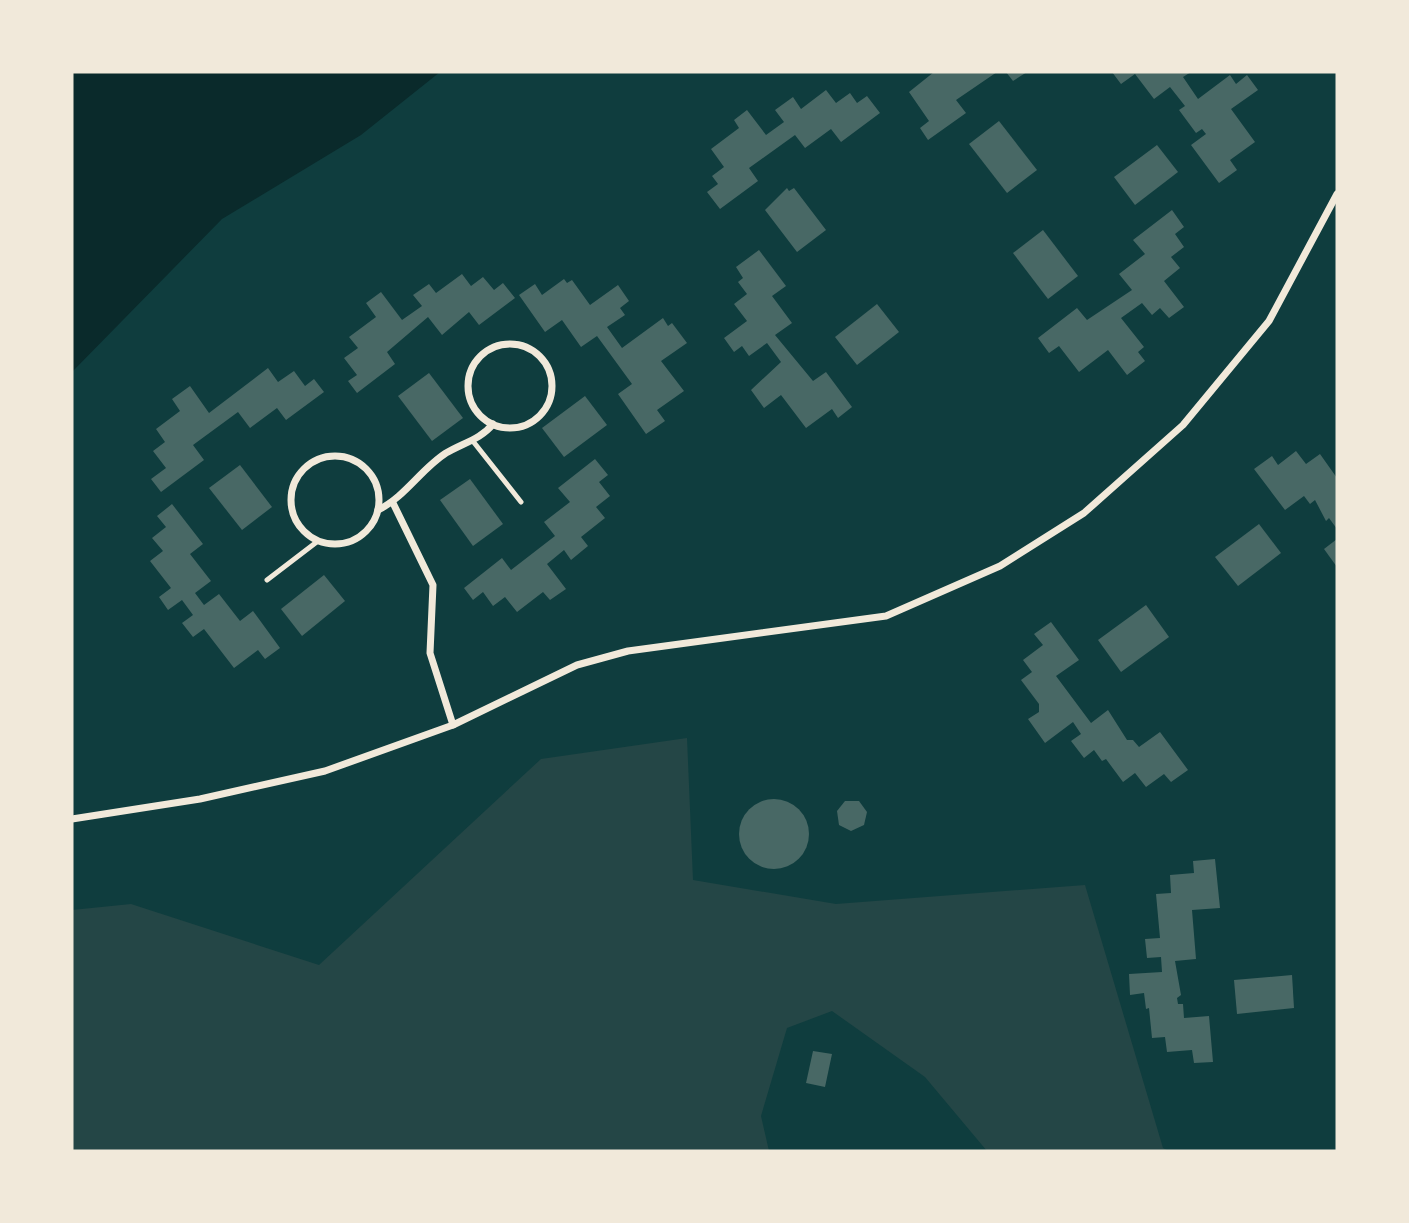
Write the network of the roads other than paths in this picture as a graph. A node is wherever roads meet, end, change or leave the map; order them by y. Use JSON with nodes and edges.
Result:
{"nodes":[{"id":1,"x":1337,"y":194,"type":"edge"},
{"id":2,"x":493,"y":424,"type":"junction"},
{"id":3,"x":472,"y":440,"type":"junction"},
{"id":4,"x":521,"y":502,"type":"dead end"},
{"id":5,"x":393,"y":503,"type":"junction"},
{"id":6,"x":378,"y":510,"type":"junction"},
{"id":7,"x":318,"y":541,"type":"junction"},
{"id":8,"x":267,"y":580,"type":"dead end"},
{"id":9,"x":453,"y":725,"type":"junction"},
{"id":10,"x":72,"y":819,"type":"edge"}],
"edges":[{"from":1,"to":9,"type":"street"},
{"from":2,"to":2,"type":"street"},
{"from":2,"to":3,"type":"street"},
{"from":3,"to":4,"type":"lane"},
{"from":3,"to":5,"type":"street"},
{"from":5,"to":6,"type":"street"},
{"from":5,"to":9,"type":"street"},
{"from":6,"to":7,"type":"street"},
{"from":6,"to":7,"type":"street"},
{"from":7,"to":8,"type":"lane"},
{"from":9,"to":10,"type":"street"}]}
